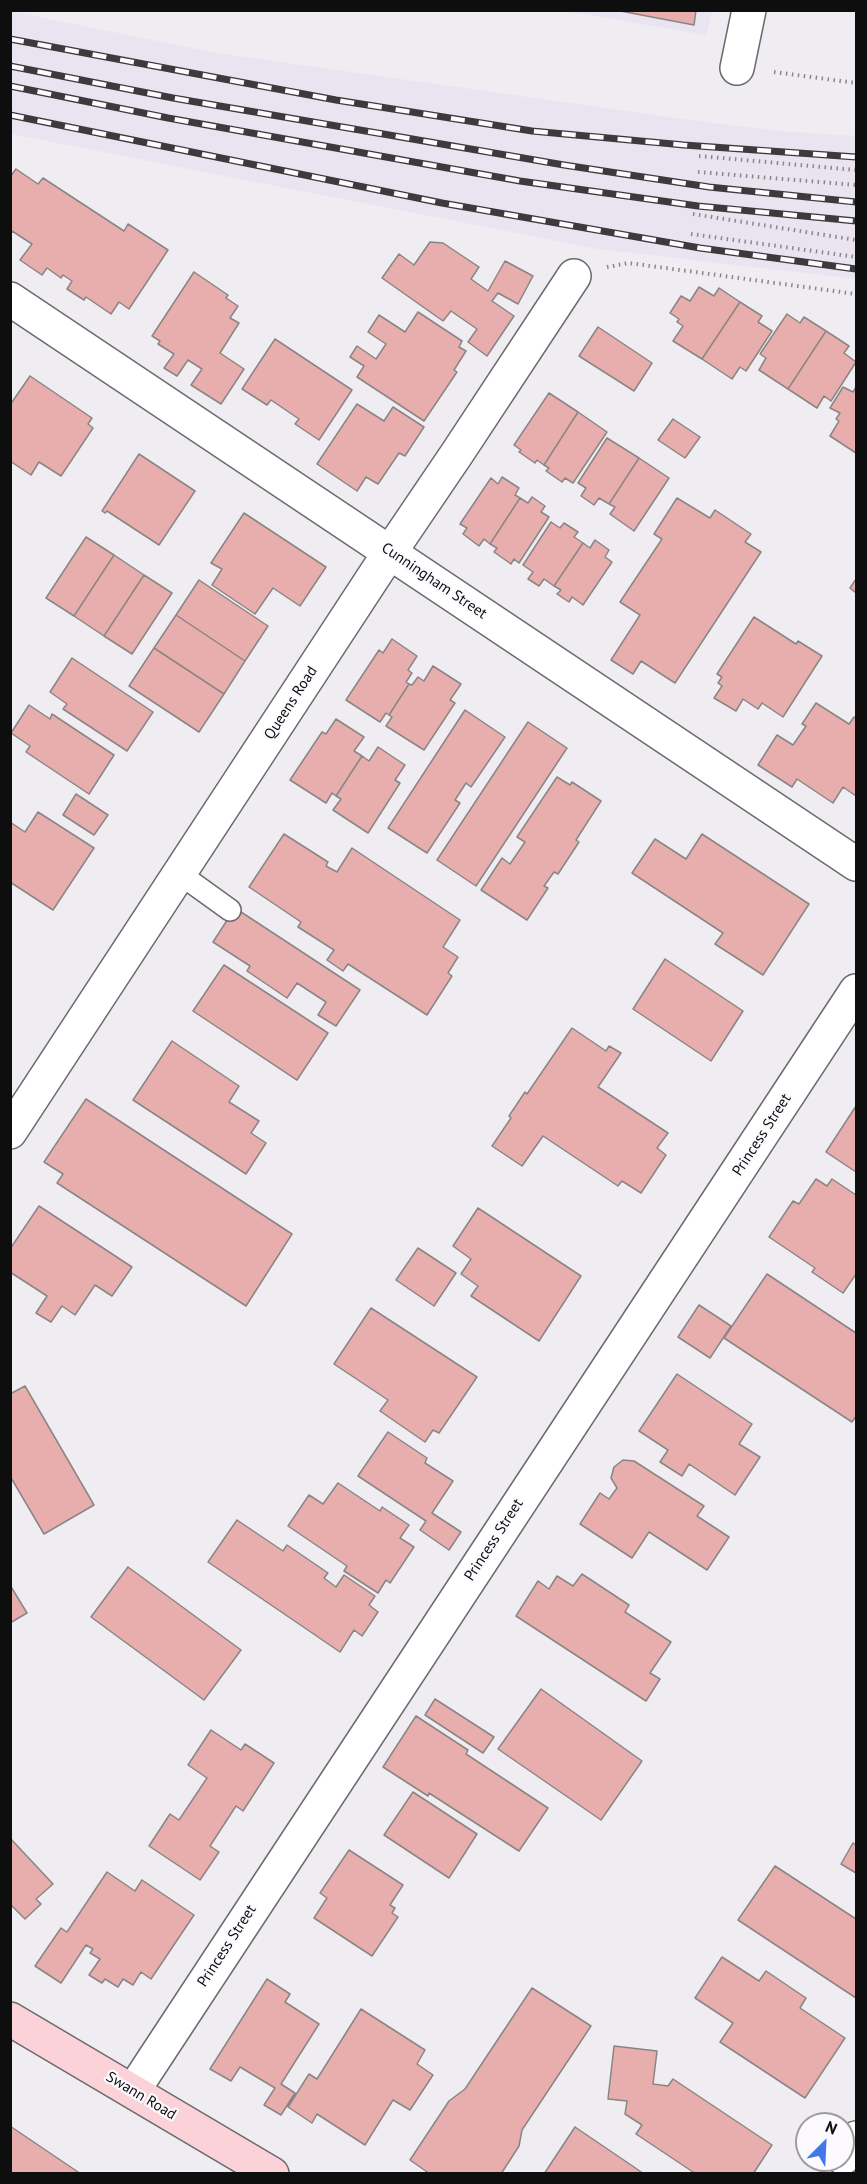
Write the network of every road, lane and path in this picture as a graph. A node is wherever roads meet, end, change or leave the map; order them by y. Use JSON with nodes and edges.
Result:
{"nodes":[{"id":1,"x":749,"y":10,"type":"edge"},
{"id":2,"x":738,"y":68,"type":"dead end"},
{"id":3,"x":770,"y":72,"type":"dead end"},
{"id":4,"x":856,"y":83,"type":"edge"},
{"id":5,"x":699,"y":156,"type":"dead end"},
{"id":6,"x":856,"y":170,"type":"edge"},
{"id":7,"x":698,"y":172,"type":"dead end"},
{"id":8,"x":856,"y":185,"type":"edge"},
{"id":9,"x":693,"y":214,"type":"dead end"},
{"id":10,"x":691,"y":234,"type":"dead end"},
{"id":11,"x":856,"y":240,"type":"edge"},
{"id":12,"x":856,"y":257,"type":"edge"},
{"id":13,"x":574,"y":276,"type":"joint"},
{"id":14,"x":856,"y":294,"type":"edge"},
{"id":15,"x":10,"y":299,"type":"edge"},
{"id":16,"x":390,"y":552,"type":"junction"},
{"id":17,"x":856,"y":864,"type":"edge"},
{"id":18,"x":180,"y":874,"type":"junction"},
{"id":19,"x":230,"y":910,"type":"dead end"},
{"id":20,"x":856,"y":991,"type":"edge"},
{"id":21,"x":10,"y":1132,"type":"edge"},
{"id":22,"x":10,"y":2019,"type":"edge"},
{"id":23,"x":133,"y":2091,"type":"junction"},
{"id":24,"x":272,"y":2174,"type":"edge"}],
"edges":[{"from":1,"to":2,"type":"street"},
{"from":3,"to":4,"type":"path"},
{"from":5,"to":6,"type":"path"},
{"from":7,"to":8,"type":"path"},
{"from":9,"to":11,"type":"path"},
{"from":10,"to":12,"type":"path"},
{"from":13,"to":14,"type":"path"},
{"from":13,"to":16,"type":"street","name":"Queens Road"},
{"from":15,"to":16,"type":"street","name":"Cunningham Street"},
{"from":16,"to":17,"type":"street","name":"Cunningham Street"},
{"from":16,"to":18,"type":"street","name":"Queens Road"},
{"from":18,"to":19,"type":"lane"},
{"from":18,"to":21,"type":"street","name":"Queens Road"},
{"from":20,"to":23,"type":"street","name":"Princess Street"},
{"from":22,"to":23,"type":"main road","name":"Swann Road"},
{"from":23,"to":24,"type":"main road","name":"Swann Road"}]}
